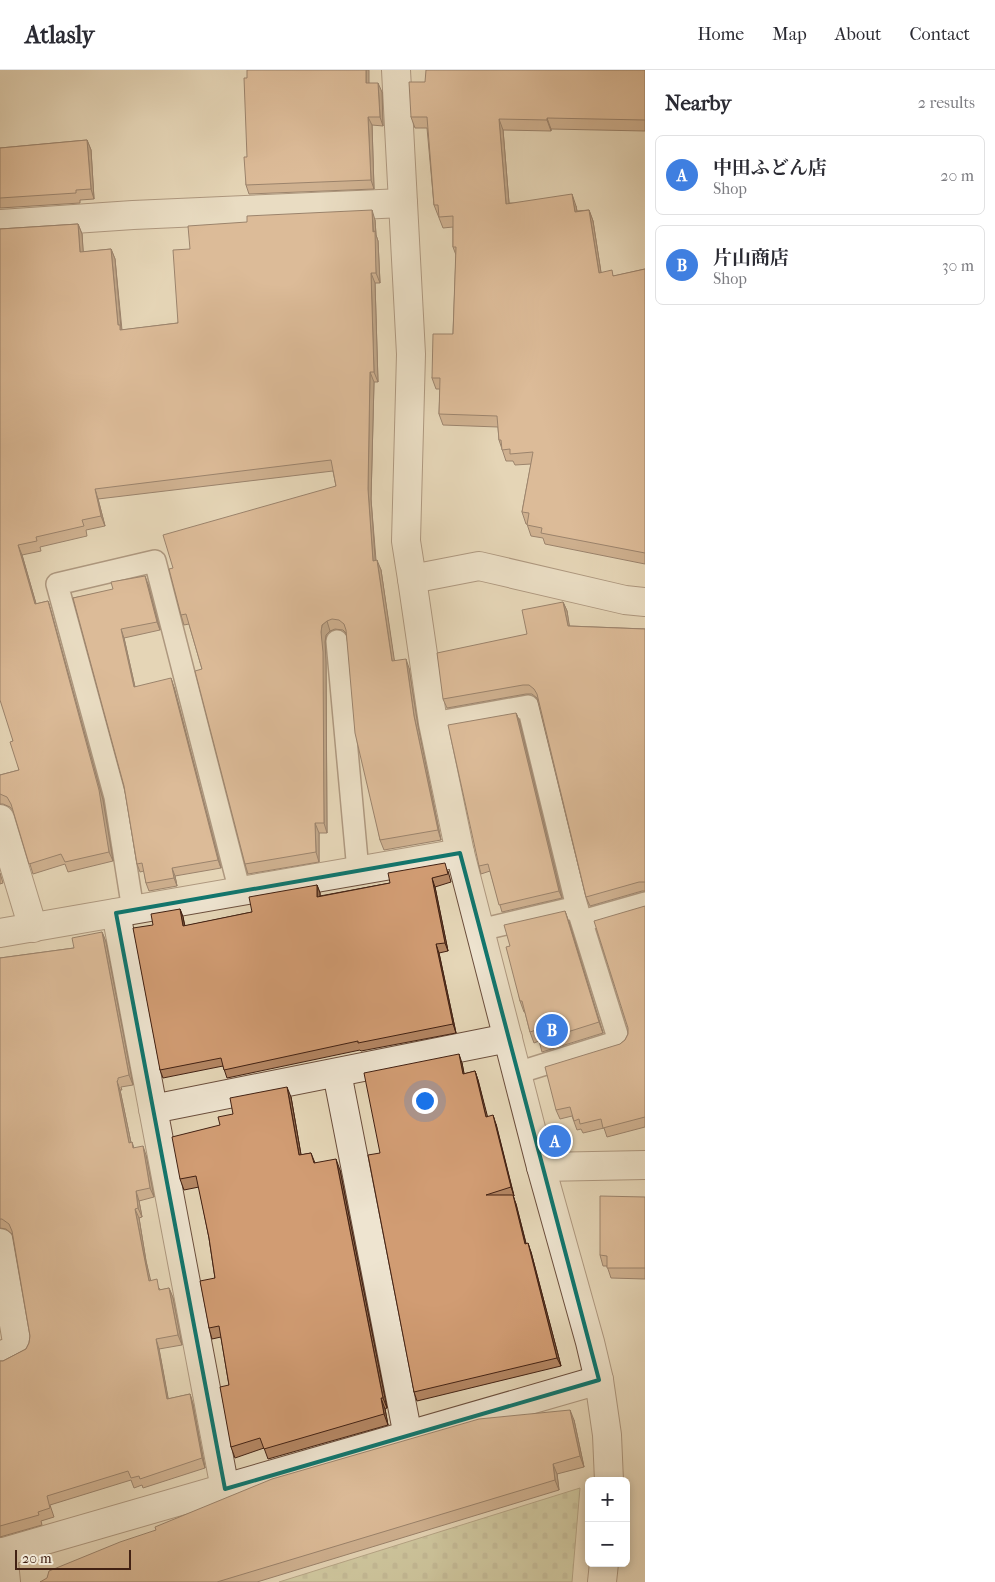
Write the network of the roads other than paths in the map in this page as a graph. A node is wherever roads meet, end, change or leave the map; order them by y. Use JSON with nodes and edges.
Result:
{"nodes":[{"id":1,"x":396,"y":70,"type":"edge"},
{"id":2,"x":403,"y":203,"type":"junction"},
{"id":3,"x":0,"y":224,"type":"edge"},
{"id":4,"x":412,"y":580,"type":"junction"},
{"id":5,"x":645,"y":602,"type":"edge"},
{"id":6,"x":337,"y":641,"type":"dead end"},
{"id":7,"x":433,"y":723,"type":"junction"},
{"id":8,"x":0,"y":818,"type":"edge"},
{"id":9,"x":460,"y":853,"type":"junction"},
{"id":10,"x":358,"y":871,"type":"junction"},
{"id":11,"x":240,"y":892,"type":"junction"},
{"id":12,"x":645,"y":903,"type":"edge"},
{"id":13,"x":124,"y":912,"type":"junction"},
{"id":14,"x":580,"y":914,"type":"junction"},
{"id":15,"x":33,"y":928,"type":"junction"},
{"id":16,"x":480,"y":930,"type":"junction"},
{"id":17,"x":0,"y":933,"type":"edge"},
{"id":18,"x":508,"y":1038,"type":"junction"},
{"id":19,"x":337,"y":1073,"type":"junction"},
{"id":20,"x":517,"y":1073,"type":"junction"},
{"id":21,"x":153,"y":1109,"type":"junction"},
{"id":22,"x":645,"y":1166,"type":"edge"},
{"id":23,"x":541,"y":1167,"type":"junction"},
{"id":24,"x":0,"y":1243,"type":"edge"},
{"id":25,"x":0,"y":1356,"type":"edge"},
{"id":26,"x":599,"y":1380,"type":"junction"},
{"id":27,"x":408,"y":1436,"type":"junction"},
{"id":28,"x":609,"y":1477,"type":"edge"},
{"id":29,"x":226,"y":1488,"type":"junction"},
{"id":30,"x":2,"y":1553,"type":"edge"},
{"id":31,"x":604,"y":1567,"type":"edge"},
{"id":32,"x":6,"y":1582,"type":"edge"},
{"id":33,"x":602,"y":1582,"type":"edge"}],
"edges":[{"from":1,"to":2,"type":"street"},
{"from":2,"to":3,"type":"street"},
{"from":2,"to":4,"type":"street"},
{"from":4,"to":5,"type":"street"},
{"from":4,"to":7,"type":"street"},
{"from":6,"to":10,"type":"lane"},
{"from":7,"to":9,"type":"street"},
{"from":7,"to":14,"type":"lane"},
{"from":8,"to":15,"type":"street"},
{"from":9,"to":10,"type":"street"},
{"from":9,"to":16,"type":"street"},
{"from":10,"to":11,"type":"street"},
{"from":11,"to":13,"type":"street"},
{"from":11,"to":13,"type":"lane"},
{"from":12,"to":14,"type":"lane"},
{"from":13,"to":15,"type":"street"},
{"from":13,"to":21,"type":"street"},
{"from":14,"to":16,"type":"lane"},
{"from":14,"to":20,"type":"lane"},
{"from":15,"to":17,"type":"street"},
{"from":16,"to":18,"type":"street"},
{"from":18,"to":19,"type":"street"},
{"from":18,"to":20,"type":"street"},
{"from":19,"to":21,"type":"street"},
{"from":19,"to":27,"type":"street"},
{"from":20,"to":23,"type":"street"},
{"from":21,"to":29,"type":"street"},
{"from":22,"to":23,"type":"street"},
{"from":23,"to":26,"type":"street"},
{"from":24,"to":25,"type":"street"},
{"from":26,"to":27,"type":"street"},
{"from":26,"to":28,"type":"street"},
{"from":27,"to":29,"type":"street"},
{"from":29,"to":30,"type":"street"},
{"from":30,"to":32,"type":"street"},
{"from":31,"to":33,"type":"street"}]}
